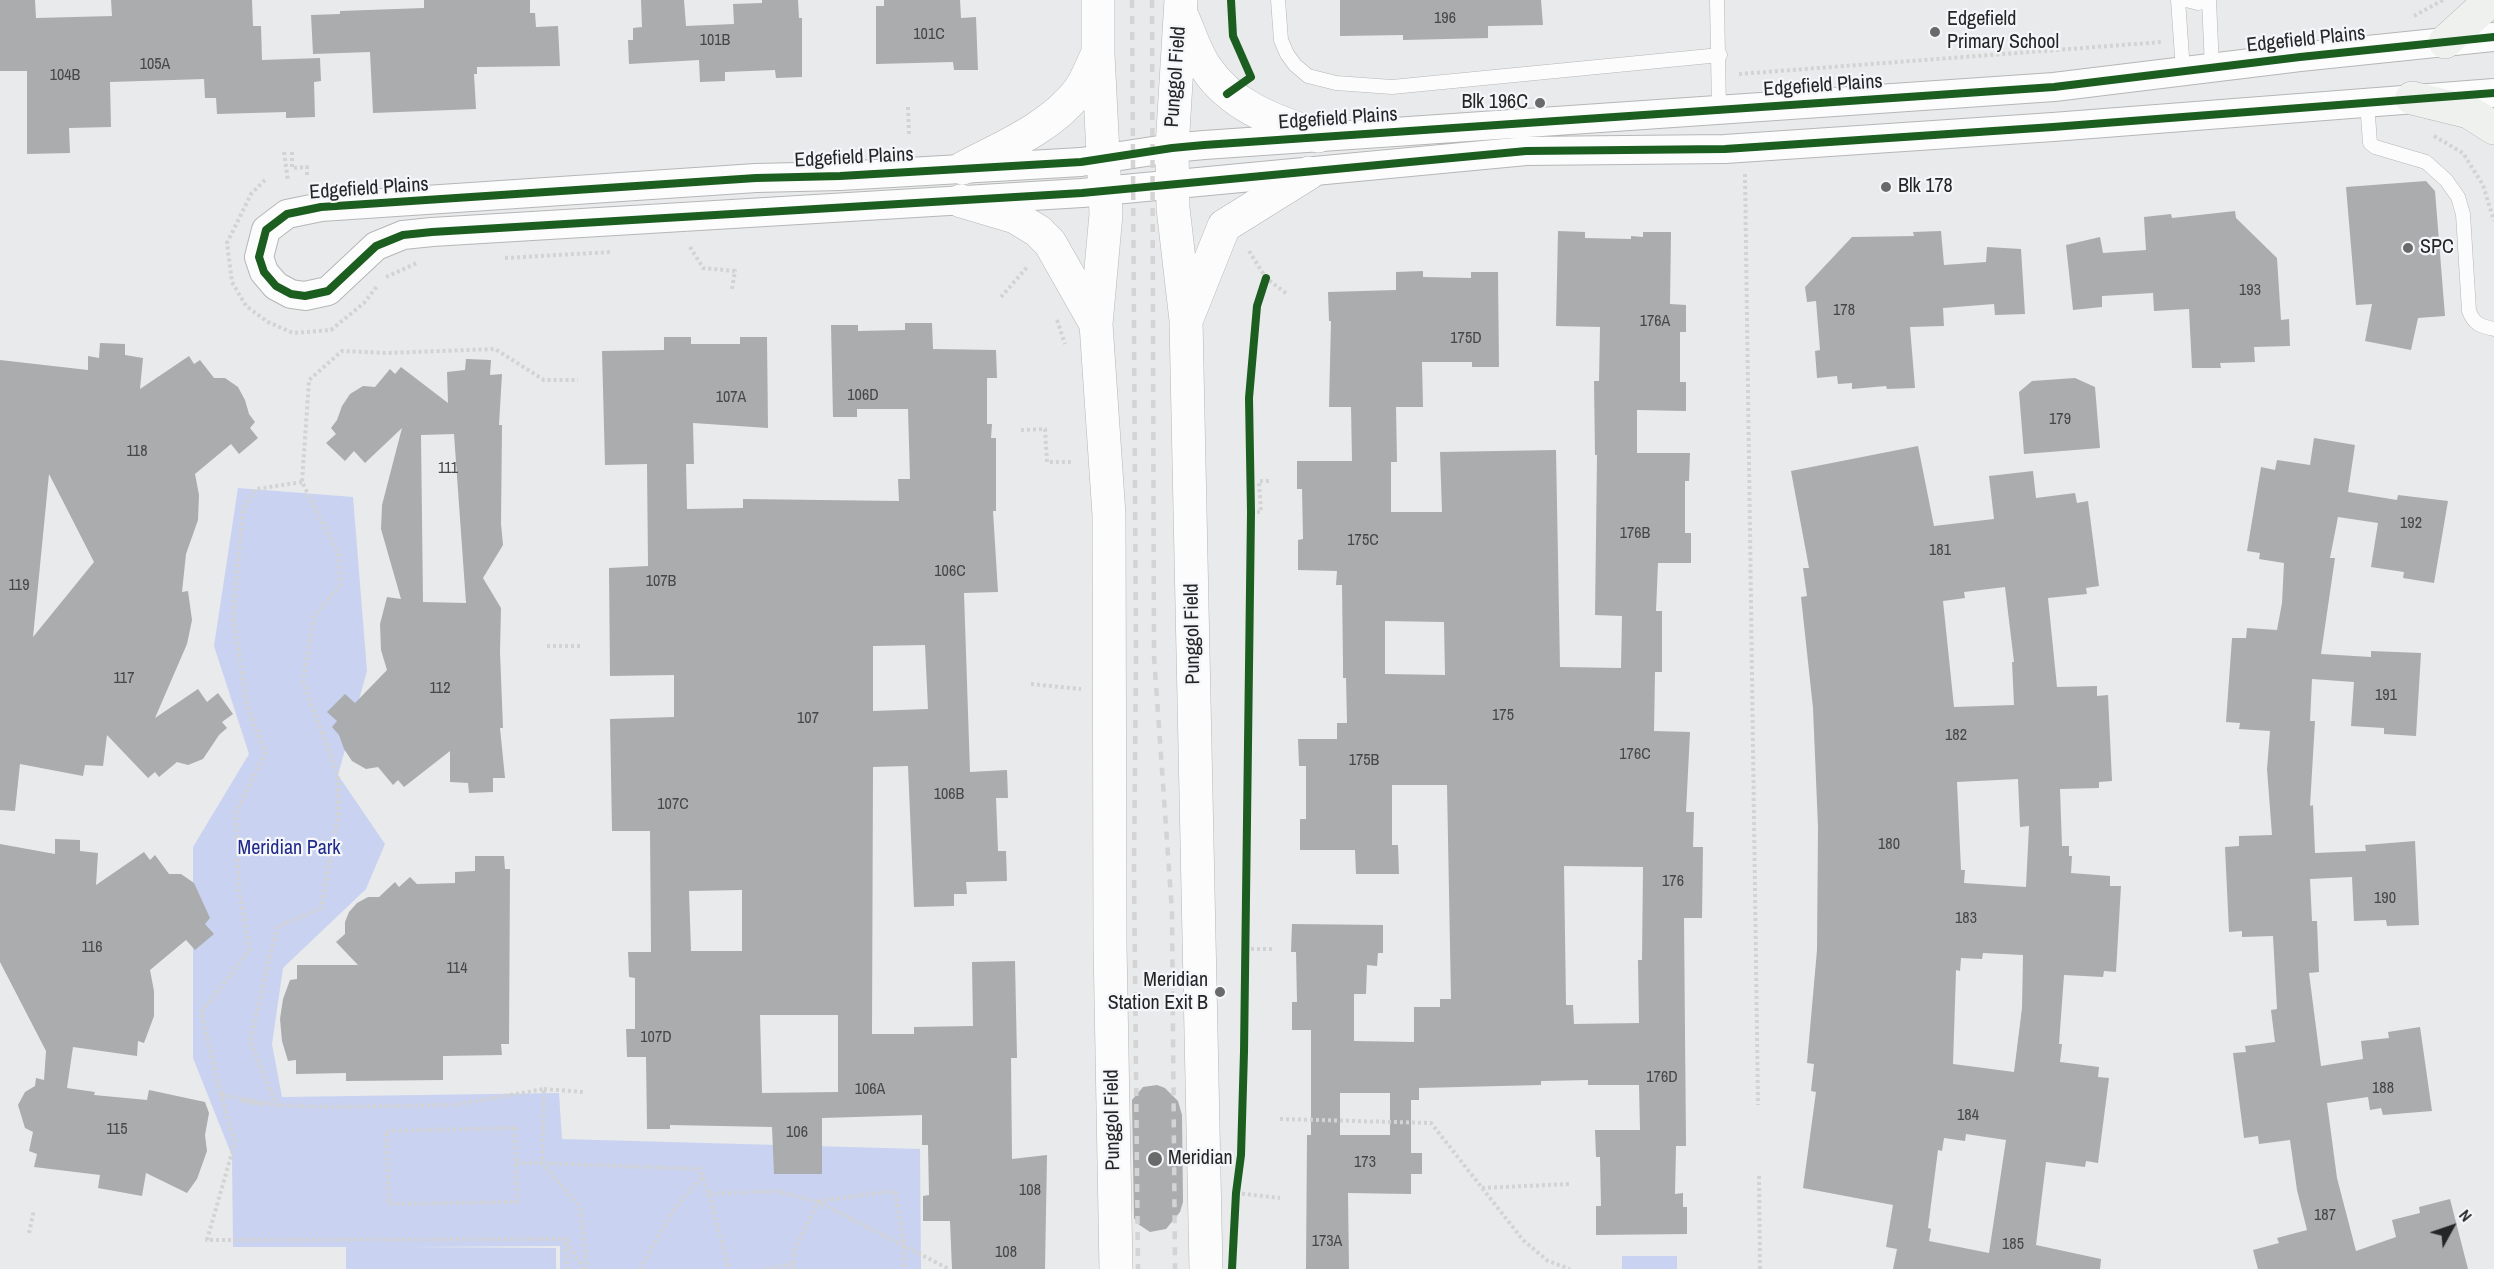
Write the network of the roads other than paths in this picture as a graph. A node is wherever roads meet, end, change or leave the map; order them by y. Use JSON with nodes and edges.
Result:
{"nodes":[{"id":1,"x":1098,"y":0,"type":"edge"},
{"id":2,"x":1278,"y":0,"type":"edge"},
{"id":3,"x":1717,"y":0,"type":"edge"},
{"id":4,"x":2178,"y":0,"type":"edge"},
{"id":5,"x":2186,"y":0,"type":"edge"},
{"id":6,"x":2208,"y":0,"type":"edge"},
{"id":7,"x":2491,"y":0,"type":"edge"},
{"id":8,"x":1181,"y":7,"type":"edge"},
{"id":9,"x":2494,"y":37,"type":"edge"},
{"id":10,"x":2445,"y":42,"type":"junction"},
{"id":11,"x":1098,"y":54,"type":"junction"},
{"id":12,"x":1720,"y":55,"type":"junction"},
{"id":13,"x":2212,"y":68,"type":"junction"},
{"id":14,"x":2183,"y":71,"type":"junction"},
{"id":15,"x":2494,"y":93,"type":"edge"},
{"id":16,"x":2412,"y":98,"type":"junction"},
{"id":17,"x":2367,"y":102,"type":"junction"},
{"id":18,"x":1719,"y":110,"type":"junction"},
{"id":19,"x":2494,"y":128,"type":"edge"},
{"id":20,"x":1318,"y":136,"type":"junction"},
{"id":21,"x":1172,"y":148,"type":"junction"},
{"id":22,"x":963,"y":168,"type":"junction"},
{"id":23,"x":1309,"y":173,"type":"junction"},
{"id":24,"x":1103,"y":174,"type":"junction"},
{"id":25,"x":1174,"y":184,"type":"junction"},
{"id":26,"x":961,"y":201,"type":"junction"},
{"id":27,"x":1186,"y":320,"type":"junction"},
{"id":28,"x":1096,"y":324,"type":"junction"},
{"id":29,"x":2494,"y":329,"type":"edge"},
{"id":30,"x":1116,"y":1269,"type":"edge"},
{"id":31,"x":1206,"y":1269,"type":"edge"}],
"edges":[{"from":1,"to":11,"type":"street","name":"Punggol Field"},
{"from":2,"to":12,"type":"lane"},
{"from":3,"to":12,"type":"lane"},
{"from":4,"to":14,"type":"lane"},
{"from":5,"to":6,"type":"lane"},
{"from":6,"to":13,"type":"lane"},
{"from":7,"to":10,"type":"main road"},
{"from":8,"to":20,"type":"street"},
{"from":8,"to":21,"type":"street","name":"Punggol Field"},
{"from":9,"to":10,"type":"street","name":"Edgefield Plains"},
{"from":10,"to":13,"type":"street","name":"Edgefield Plains"},
{"from":11,"to":22,"type":"street"},
{"from":11,"to":24,"type":"street","name":"Punggol Field"},
{"from":12,"to":18,"type":"lane"},
{"from":13,"to":14,"type":"street","name":"Edgefield Plains"},
{"from":14,"to":18,"type":"street","name":"Edgefield Plains"},
{"from":15,"to":16,"type":"street","name":"Edgefield Plains"},
{"from":16,"to":17,"type":"street","name":"Edgefield Plains"},
{"from":16,"to":19,"type":"main road"},
{"from":17,"to":23,"type":"street","name":"Edgefield Plains"},
{"from":17,"to":29,"type":"lane"},
{"from":18,"to":20,"type":"street","name":"Edgefield Plains"},
{"from":20,"to":21,"type":"street","name":"Edgefield Plains"},
{"from":21,"to":24,"type":"street","name":"Edgefield Plains"},
{"from":21,"to":25,"type":"street","name":"Punggol Field"},
{"from":22,"to":24,"type":"street","name":"Edgefield Plains"},
{"from":22,"to":26,"type":"street","name":"Edgefield Plains"},
{"from":23,"to":25,"type":"street","name":"Edgefield Plains"},
{"from":23,"to":27,"type":"street"},
{"from":24,"to":25,"type":"street","name":"Edgefield Plains"},
{"from":24,"to":26,"type":"street","name":"Edgefield Plains"},
{"from":24,"to":28,"type":"street","name":"Punggol Field"},
{"from":25,"to":27,"type":"street","name":"Punggol Field"},
{"from":26,"to":28,"type":"street"},
{"from":27,"to":31,"type":"street","name":"Punggol Field"},
{"from":28,"to":30,"type":"street","name":"Punggol Field"}]}
